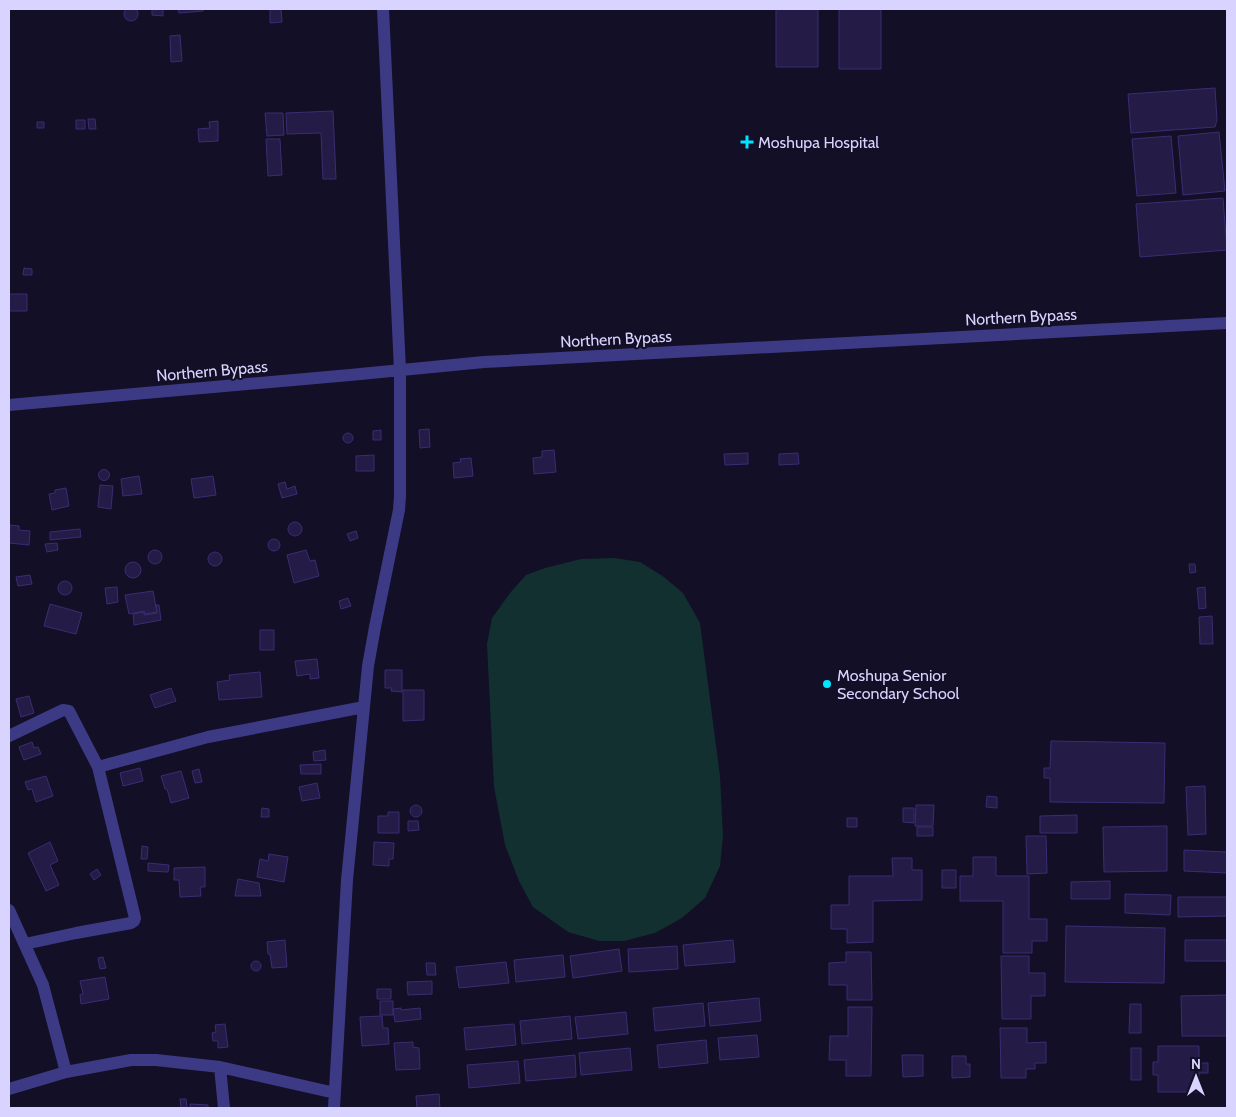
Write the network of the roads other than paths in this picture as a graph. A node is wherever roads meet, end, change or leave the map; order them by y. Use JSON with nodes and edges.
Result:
{"nodes":[{"id":1,"x":383,"y":9,"type":"edge"},
{"id":2,"x":1227,"y":323,"type":"edge"},
{"id":3,"x":400,"y":370,"type":"junction"},
{"id":4,"x":9,"y":405,"type":"edge"},
{"id":5,"x":364,"y":707,"type":"junction"},
{"id":6,"x":9,"y":736,"type":"edge"},
{"id":7,"x":98,"y":767,"type":"junction"},
{"id":8,"x":9,"y":910,"type":"edge"},
{"id":9,"x":25,"y":944,"type":"junction"},
{"id":10,"x":220,"y":1067,"type":"junction"},
{"id":11,"x":66,"y":1072,"type":"junction"},
{"id":12,"x":9,"y":1089,"type":"edge"},
{"id":13,"x":335,"y":1093,"type":"junction"},
{"id":14,"x":224,"y":1108,"type":"edge"},
{"id":15,"x":334,"y":1108,"type":"edge"}],
"edges":[{"from":1,"to":3,"type":"street"},
{"from":2,"to":3,"type":"street","name":"Northern Bypass"},
{"from":3,"to":4,"type":"street","name":"Northern Bypass"},
{"from":3,"to":5,"type":"street"},
{"from":5,"to":7,"type":"street"},
{"from":5,"to":13,"type":"street"},
{"from":6,"to":7,"type":"street"},
{"from":7,"to":9,"type":"street"},
{"from":8,"to":9,"type":"street"},
{"from":9,"to":11,"type":"street"},
{"from":10,"to":11,"type":"street"},
{"from":10,"to":13,"type":"street"},
{"from":10,"to":14,"type":"street"},
{"from":11,"to":12,"type":"street"},
{"from":13,"to":15,"type":"street"}]}
